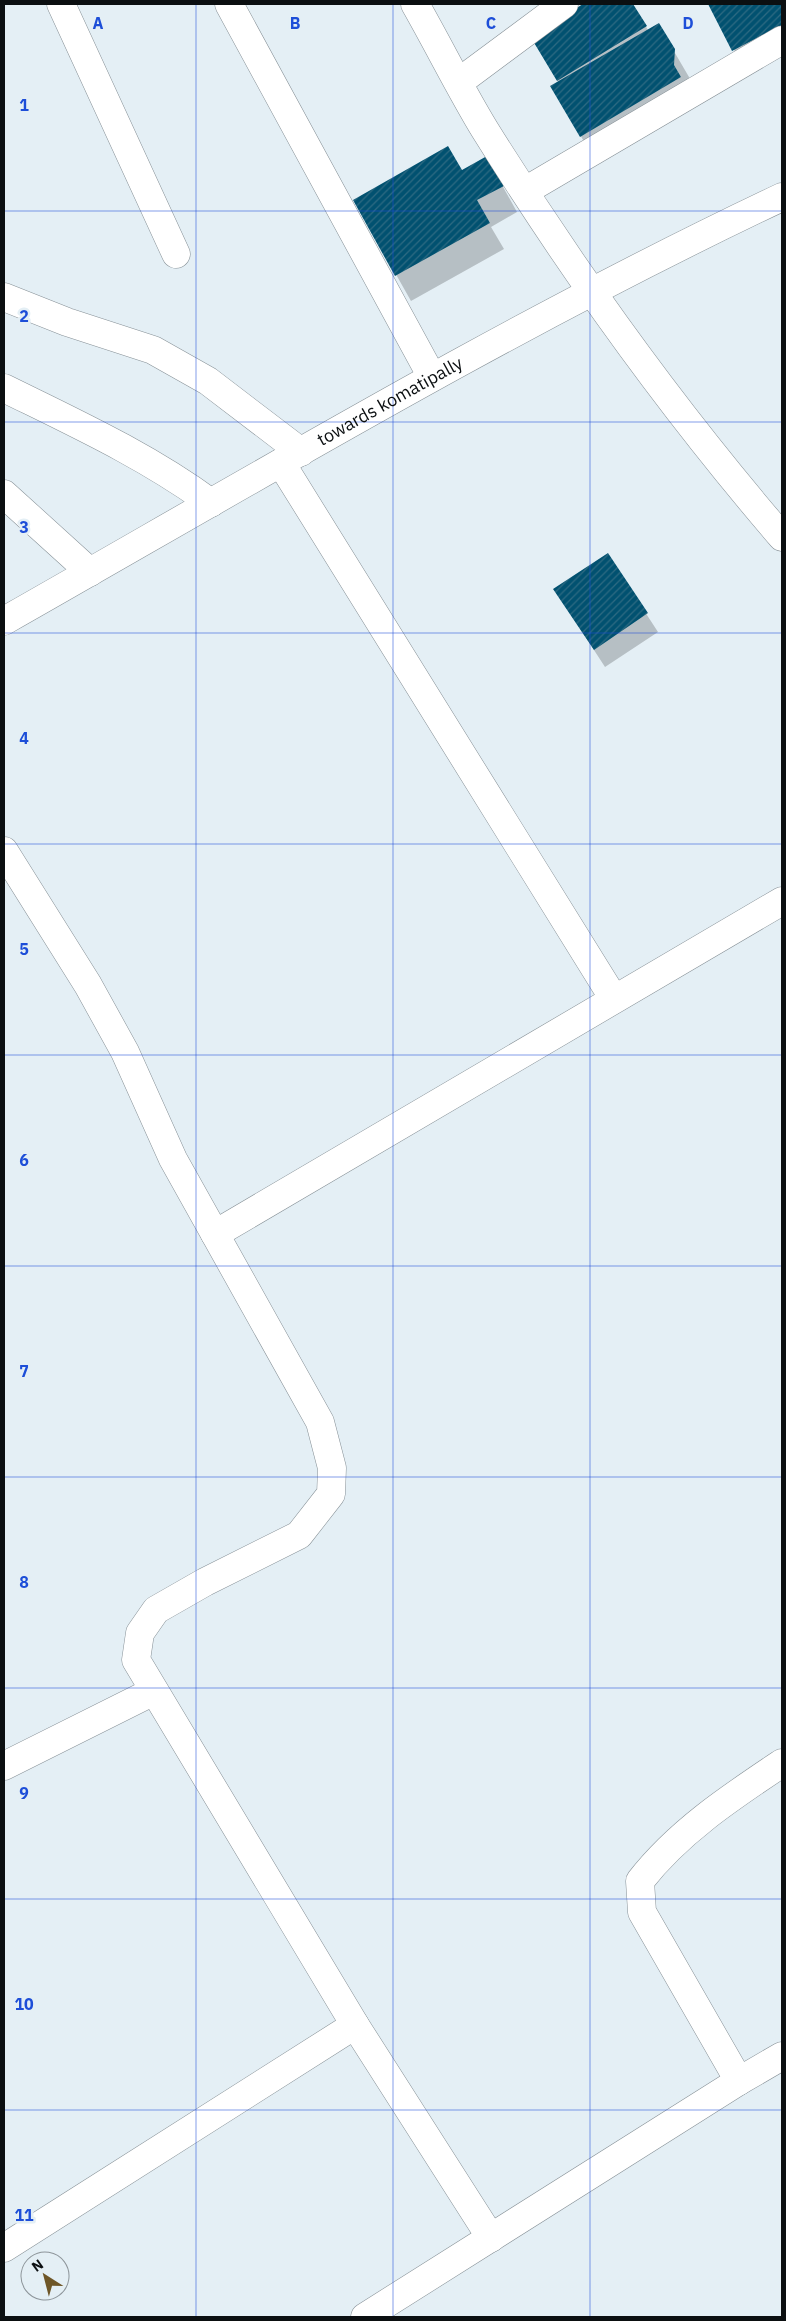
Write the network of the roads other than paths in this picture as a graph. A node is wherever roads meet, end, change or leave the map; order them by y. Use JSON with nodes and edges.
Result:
{"nodes":[{"id":1,"x":61,"y":4,"type":"edge"},
{"id":2,"x":229,"y":4,"type":"edge"},
{"id":3,"x":415,"y":4,"type":"edge"},
{"id":4,"x":564,"y":4,"type":"edge"},
{"id":5,"x":782,"y":40,"type":"edge"},
{"id":6,"x":459,"y":82,"type":"junction"},
{"id":7,"x":525,"y":191,"type":"junction"},
{"id":8,"x":782,"y":197,"type":"edge"},
{"id":9,"x":176,"y":254,"type":"dead end"},
{"id":10,"x":591,"y":293,"type":"junction"},
{"id":11,"x":4,"y":297,"type":"edge"},
{"id":12,"x":432,"y":377,"type":"junction"},
{"id":13,"x":4,"y":388,"type":"edge"},
{"id":14,"x":291,"y":458,"type":"junction"},
{"id":15,"x":4,"y":494,"type":"edge"},
{"id":16,"x":211,"y":503,"type":"junction"},
{"id":17,"x":782,"y":537,"type":"edge"},
{"id":18,"x":90,"y":572,"type":"junction"},
{"id":19,"x":4,"y":621,"type":"edge"},
{"id":20,"x":4,"y":851,"type":"edge"},
{"id":21,"x":782,"y":900,"type":"edge"},
{"id":22,"x":614,"y":998,"type":"junction"},
{"id":23,"x":215,"y":1234,"type":"junction"},
{"id":24,"x":154,"y":1690,"type":"junction"},
{"id":25,"x":782,"y":1763,"type":"edge"},
{"id":26,"x":4,"y":1766,"type":"edge"},
{"id":27,"x":355,"y":2025,"type":"junction"},
{"id":28,"x":782,"y":2056,"type":"edge"},
{"id":29,"x":739,"y":2081,"type":"junction"},
{"id":30,"x":491,"y":2238,"type":"junction"},
{"id":31,"x":4,"y":2248,"type":"edge"},
{"id":32,"x":365,"y":2317,"type":"edge"}],
"edges":[{"from":1,"to":9,"type":"street"},
{"from":2,"to":12,"type":"street"},
{"from":3,"to":6,"type":"street"},
{"from":4,"to":6,"type":"street"},
{"from":5,"to":7,"type":"street"},
{"from":6,"to":7,"type":"street"},
{"from":7,"to":10,"type":"street"},
{"from":8,"to":10,"type":"street","name":"towards komatipally"},
{"from":10,"to":12,"type":"street","name":"towards komatipally"},
{"from":10,"to":17,"type":"street"},
{"from":11,"to":14,"type":"street"},
{"from":12,"to":14,"type":"street","name":"towards komatipally"},
{"from":13,"to":16,"type":"street"},
{"from":14,"to":16,"type":"street","name":"towards komatipally"},
{"from":14,"to":22,"type":"street"},
{"from":15,"to":18,"type":"street"},
{"from":16,"to":18,"type":"street","name":"towards komatipally"},
{"from":18,"to":19,"type":"street","name":"towards komatipally"},
{"from":20,"to":23,"type":"street"},
{"from":21,"to":22,"type":"street"},
{"from":22,"to":23,"type":"street"},
{"from":23,"to":24,"type":"street"},
{"from":24,"to":26,"type":"street"},
{"from":24,"to":27,"type":"street"},
{"from":25,"to":29,"type":"street"},
{"from":27,"to":30,"type":"street"},
{"from":27,"to":31,"type":"street"},
{"from":28,"to":29,"type":"street"},
{"from":29,"to":30,"type":"street"},
{"from":30,"to":32,"type":"street"}]}
